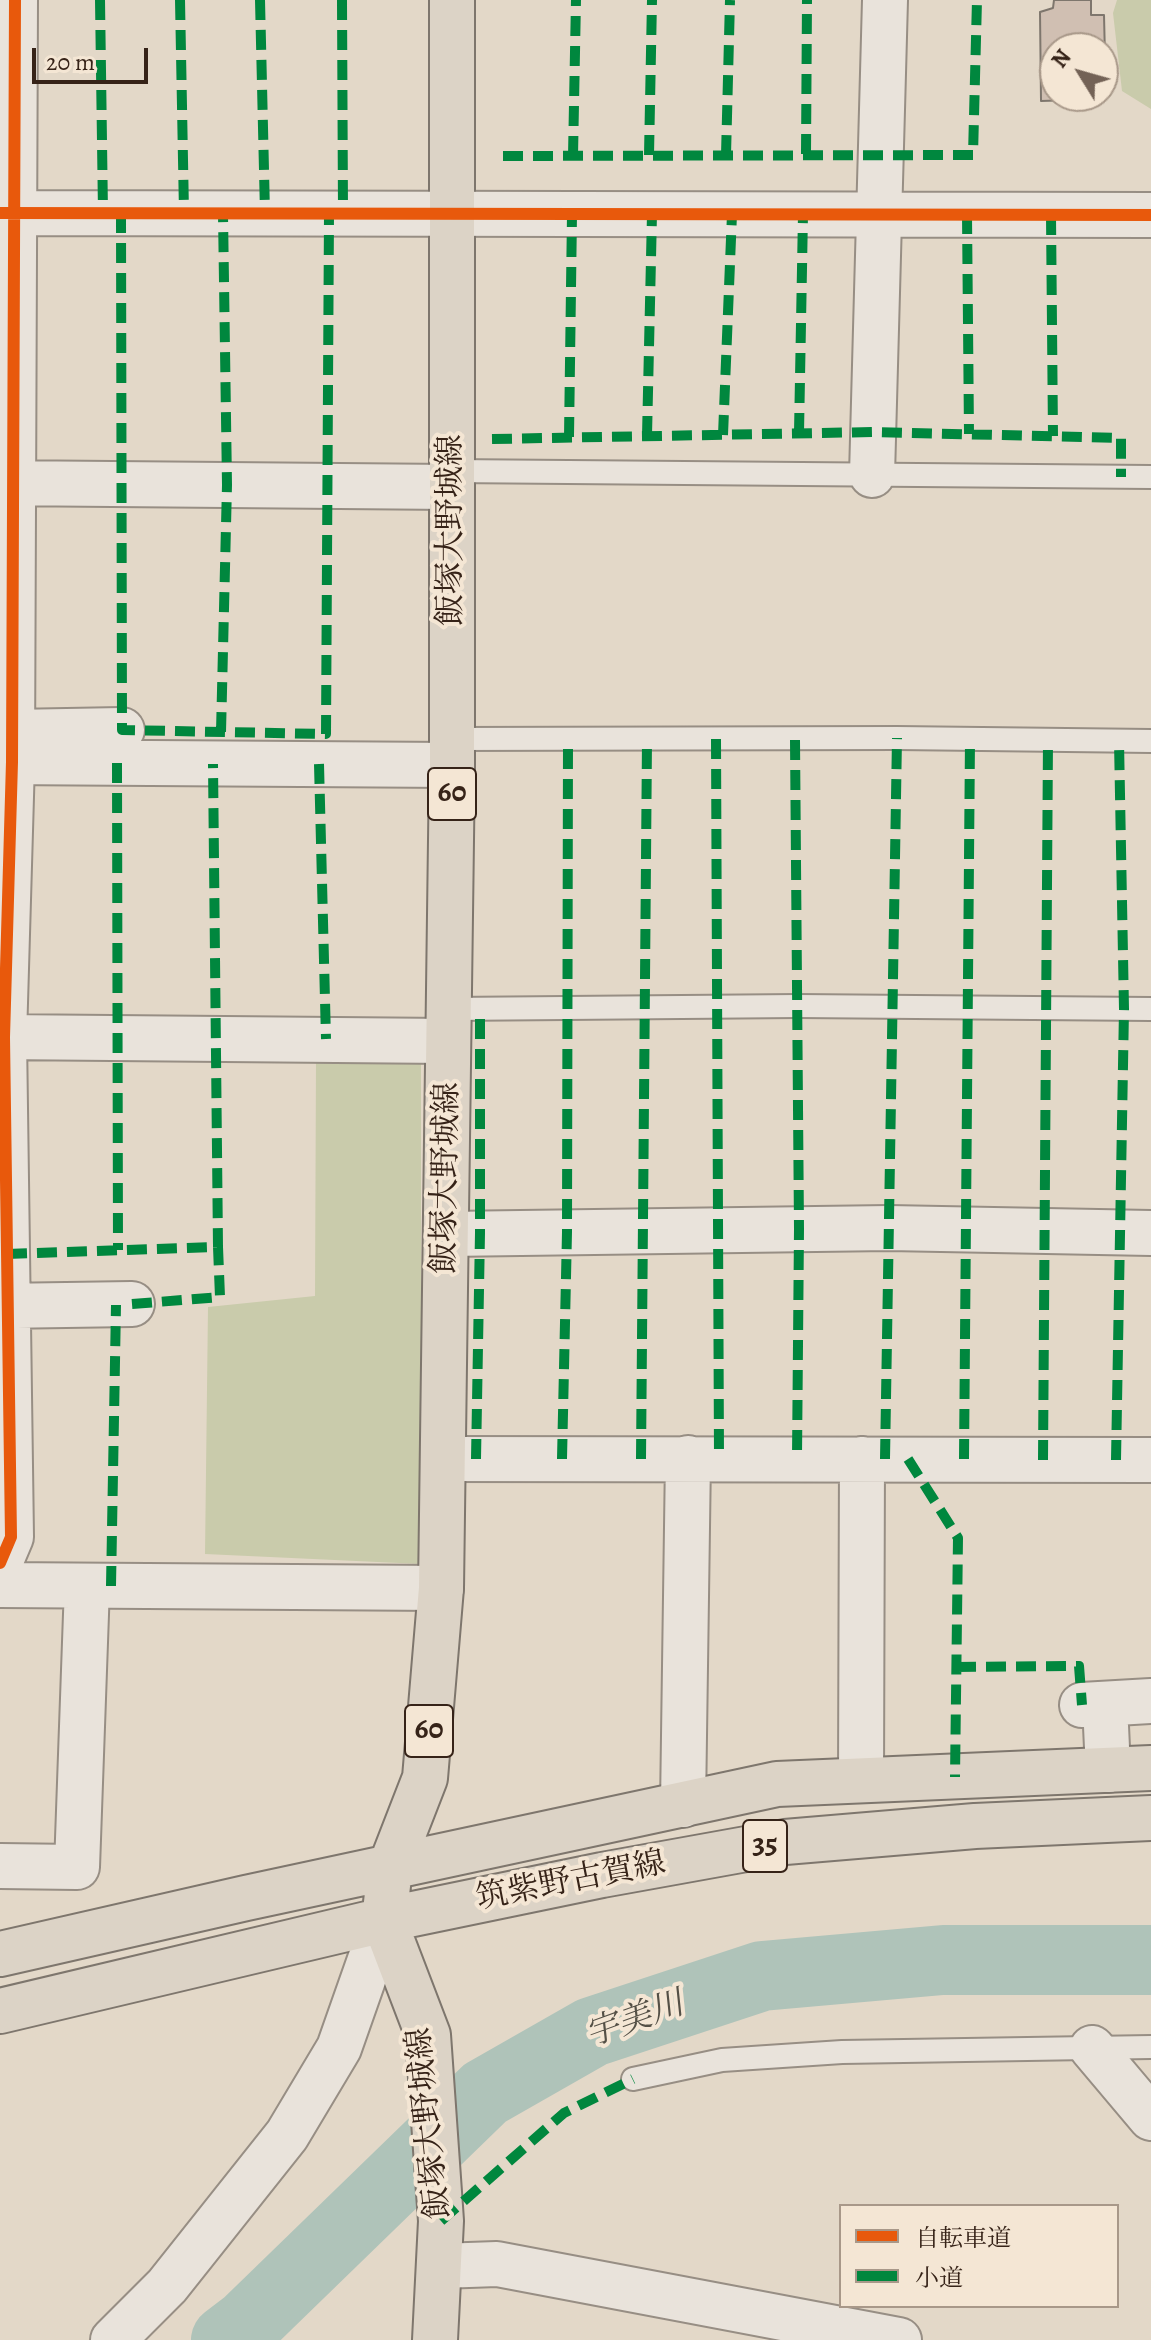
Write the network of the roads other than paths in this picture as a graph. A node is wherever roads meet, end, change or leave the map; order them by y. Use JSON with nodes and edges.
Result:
{"nodes":[{"id":1,"x":15,"y":0,"type":"edge"},
{"id":2,"x":452,"y":0,"type":"edge"},
{"id":3,"x":885,"y":0,"type":"edge"},
{"id":4,"x":8,"y":213,"type":"edge"},
{"id":5,"x":450,"y":214,"type":"junction"},
{"id":6,"x":880,"y":215,"type":"junction"},
{"id":7,"x":1151,"y":215,"type":"edge"},
{"id":8,"x":872,"y":475,"type":"junction"},
{"id":9,"x":1151,"y":477,"type":"edge"},
{"id":10,"x":452,"y":479,"type":"junction"},
{"id":11,"x":7,"y":483,"type":"edge"},
{"id":12,"x":122,"y":730,"type":"dead end"},
{"id":13,"x":1151,"y":741,"type":"edge"},
{"id":14,"x":8,"y":752,"type":"edge"},
{"id":15,"x":452,"y":752,"type":"junction"},
{"id":16,"x":1151,"y":1009,"type":"edge"},
{"id":17,"x":448,"y":1025,"type":"junction"},
{"id":18,"x":2,"y":1037,"type":"edge"},
{"id":19,"x":1151,"y":1233,"type":"edge"},
{"id":20,"x":447,"y":1234,"type":"junction"},
{"id":21,"x":132,"y":1304,"type":"dead end"},
{"id":22,"x":4,"y":1306,"type":"edge"},
{"id":23,"x":688,"y":1458,"type":"junction"},
{"id":24,"x":443,"y":1459,"type":"junction"},
{"id":25,"x":862,"y":1459,"type":"junction"},
{"id":26,"x":1151,"y":1460,"type":"edge"},
{"id":27,"x":0,"y":1563,"type":"edge"},
{"id":28,"x":0,"y":1585,"type":"edge"},
{"id":29,"x":87,"y":1586,"type":"junction"},
{"id":30,"x":441,"y":1588,"type":"junction"},
{"id":31,"x":1151,"y":1701,"type":"edge"},
{"id":32,"x":1151,"y":1768,"type":"edge"},
{"id":33,"x":1108,"y":1770,"type":"junction"},
{"id":34,"x":861,"y":1780,"type":"junction"},
{"id":35,"x":683,"y":1805,"type":"junction"},
{"id":36,"x":1151,"y":1818,"type":"edge"},
{"id":37,"x":0,"y":1866,"type":"edge"},
{"id":38,"x":390,"y":1868,"type":"junction"},
{"id":39,"x":384,"y":1920,"type":"junction"},
{"id":40,"x":0,"y":1954,"type":"edge"},
{"id":41,"x":0,"y":2011,"type":"edge"},
{"id":42,"x":1151,"y":2047,"type":"edge"},
{"id":43,"x":1092,"y":2048,"type":"junction"},
{"id":44,"x":633,"y":2079,"type":"dead end"},
{"id":45,"x":1151,"y":2118,"type":"edge"},
{"id":46,"x":440,"y":2266,"type":"junction"},
{"id":47,"x":113,"y":2340,"type":"edge"},
{"id":48,"x":435,"y":2340,"type":"edge"},
{"id":49,"x":899,"y":2340,"type":"edge"}],
"edges":[{"from":1,"to":4,"type":"street"},
{"from":2,"to":5,"type":"main road","name":"飯塚大野城線","number":"60"},
{"from":3,"to":6,"type":"street"},
{"from":4,"to":5,"type":"street"},
{"from":4,"to":11,"type":"street"},
{"from":5,"to":6,"type":"street"},
{"from":5,"to":10,"type":"main road","name":"飯塚大野城線","number":"60"},
{"from":6,"to":7,"type":"street"},
{"from":6,"to":8,"type":"street"},
{"from":8,"to":9,"type":"lane"},
{"from":8,"to":10,"type":"lane"},
{"from":10,"to":11,"type":"street"},
{"from":10,"to":15,"type":"main road","name":"飯塚大野城線","number":"60"},
{"from":11,"to":14,"type":"street"},
{"from":12,"to":14,"type":"street"},
{"from":13,"to":15,"type":"lane"},
{"from":14,"to":15,"type":"street"},
{"from":14,"to":18,"type":"street"},
{"from":15,"to":17,"type":"main road","name":"飯塚大野城線","number":"60"},
{"from":16,"to":17,"type":"lane"},
{"from":17,"to":18,"type":"street"},
{"from":17,"to":20,"type":"main road","name":"飯塚大野城線","number":"60"},
{"from":18,"to":22,"type":"street"},
{"from":19,"to":20,"type":"street"},
{"from":20,"to":24,"type":"main road","name":"飯塚大野城線","number":"60"},
{"from":21,"to":22,"type":"street"},
{"from":22,"to":27,"type":"street"},
{"from":23,"to":24,"type":"street"},
{"from":23,"to":25,"type":"street"},
{"from":23,"to":35,"type":"street"},
{"from":24,"to":30,"type":"main road","name":"飯塚大野城線","number":"60"},
{"from":25,"to":26,"type":"street"},
{"from":25,"to":34,"type":"street"},
{"from":28,"to":29,"type":"street"},
{"from":29,"to":30,"type":"street"},
{"from":29,"to":37,"type":"street"},
{"from":30,"to":38,"type":"main road","name":"飯塚大野城線","number":"60"},
{"from":31,"to":33,"type":"street"},
{"from":32,"to":33,"type":"main road","name":"筑紫野古賀線","number":"35"},
{"from":33,"to":34,"type":"main road","name":"筑紫野古賀線","number":"35"},
{"from":34,"to":35,"type":"main road","name":"筑紫野古賀線","number":"35"},
{"from":35,"to":38,"type":"main road","name":"筑紫野古賀線","number":"35"},
{"from":36,"to":39,"type":"main road","name":"筑紫野古賀線","number":"35"},
{"from":38,"to":39,"type":"main road","name":"飯塚大野城線","number":"60"},
{"from":38,"to":40,"type":"main road","name":"筑紫野古賀線","number":"35"},
{"from":39,"to":41,"type":"main road","name":"筑紫野古賀線","number":"35"},
{"from":39,"to":46,"type":"main road","name":"飯塚大野城線","number":"60"},
{"from":39,"to":47,"type":"street"},
{"from":42,"to":43,"type":"lane"},
{"from":43,"to":44,"type":"lane"},
{"from":43,"to":45,"type":"street"},
{"from":46,"to":48,"type":"main road","name":"飯塚大野城線","number":"60"},
{"from":46,"to":49,"type":"street"}]}
